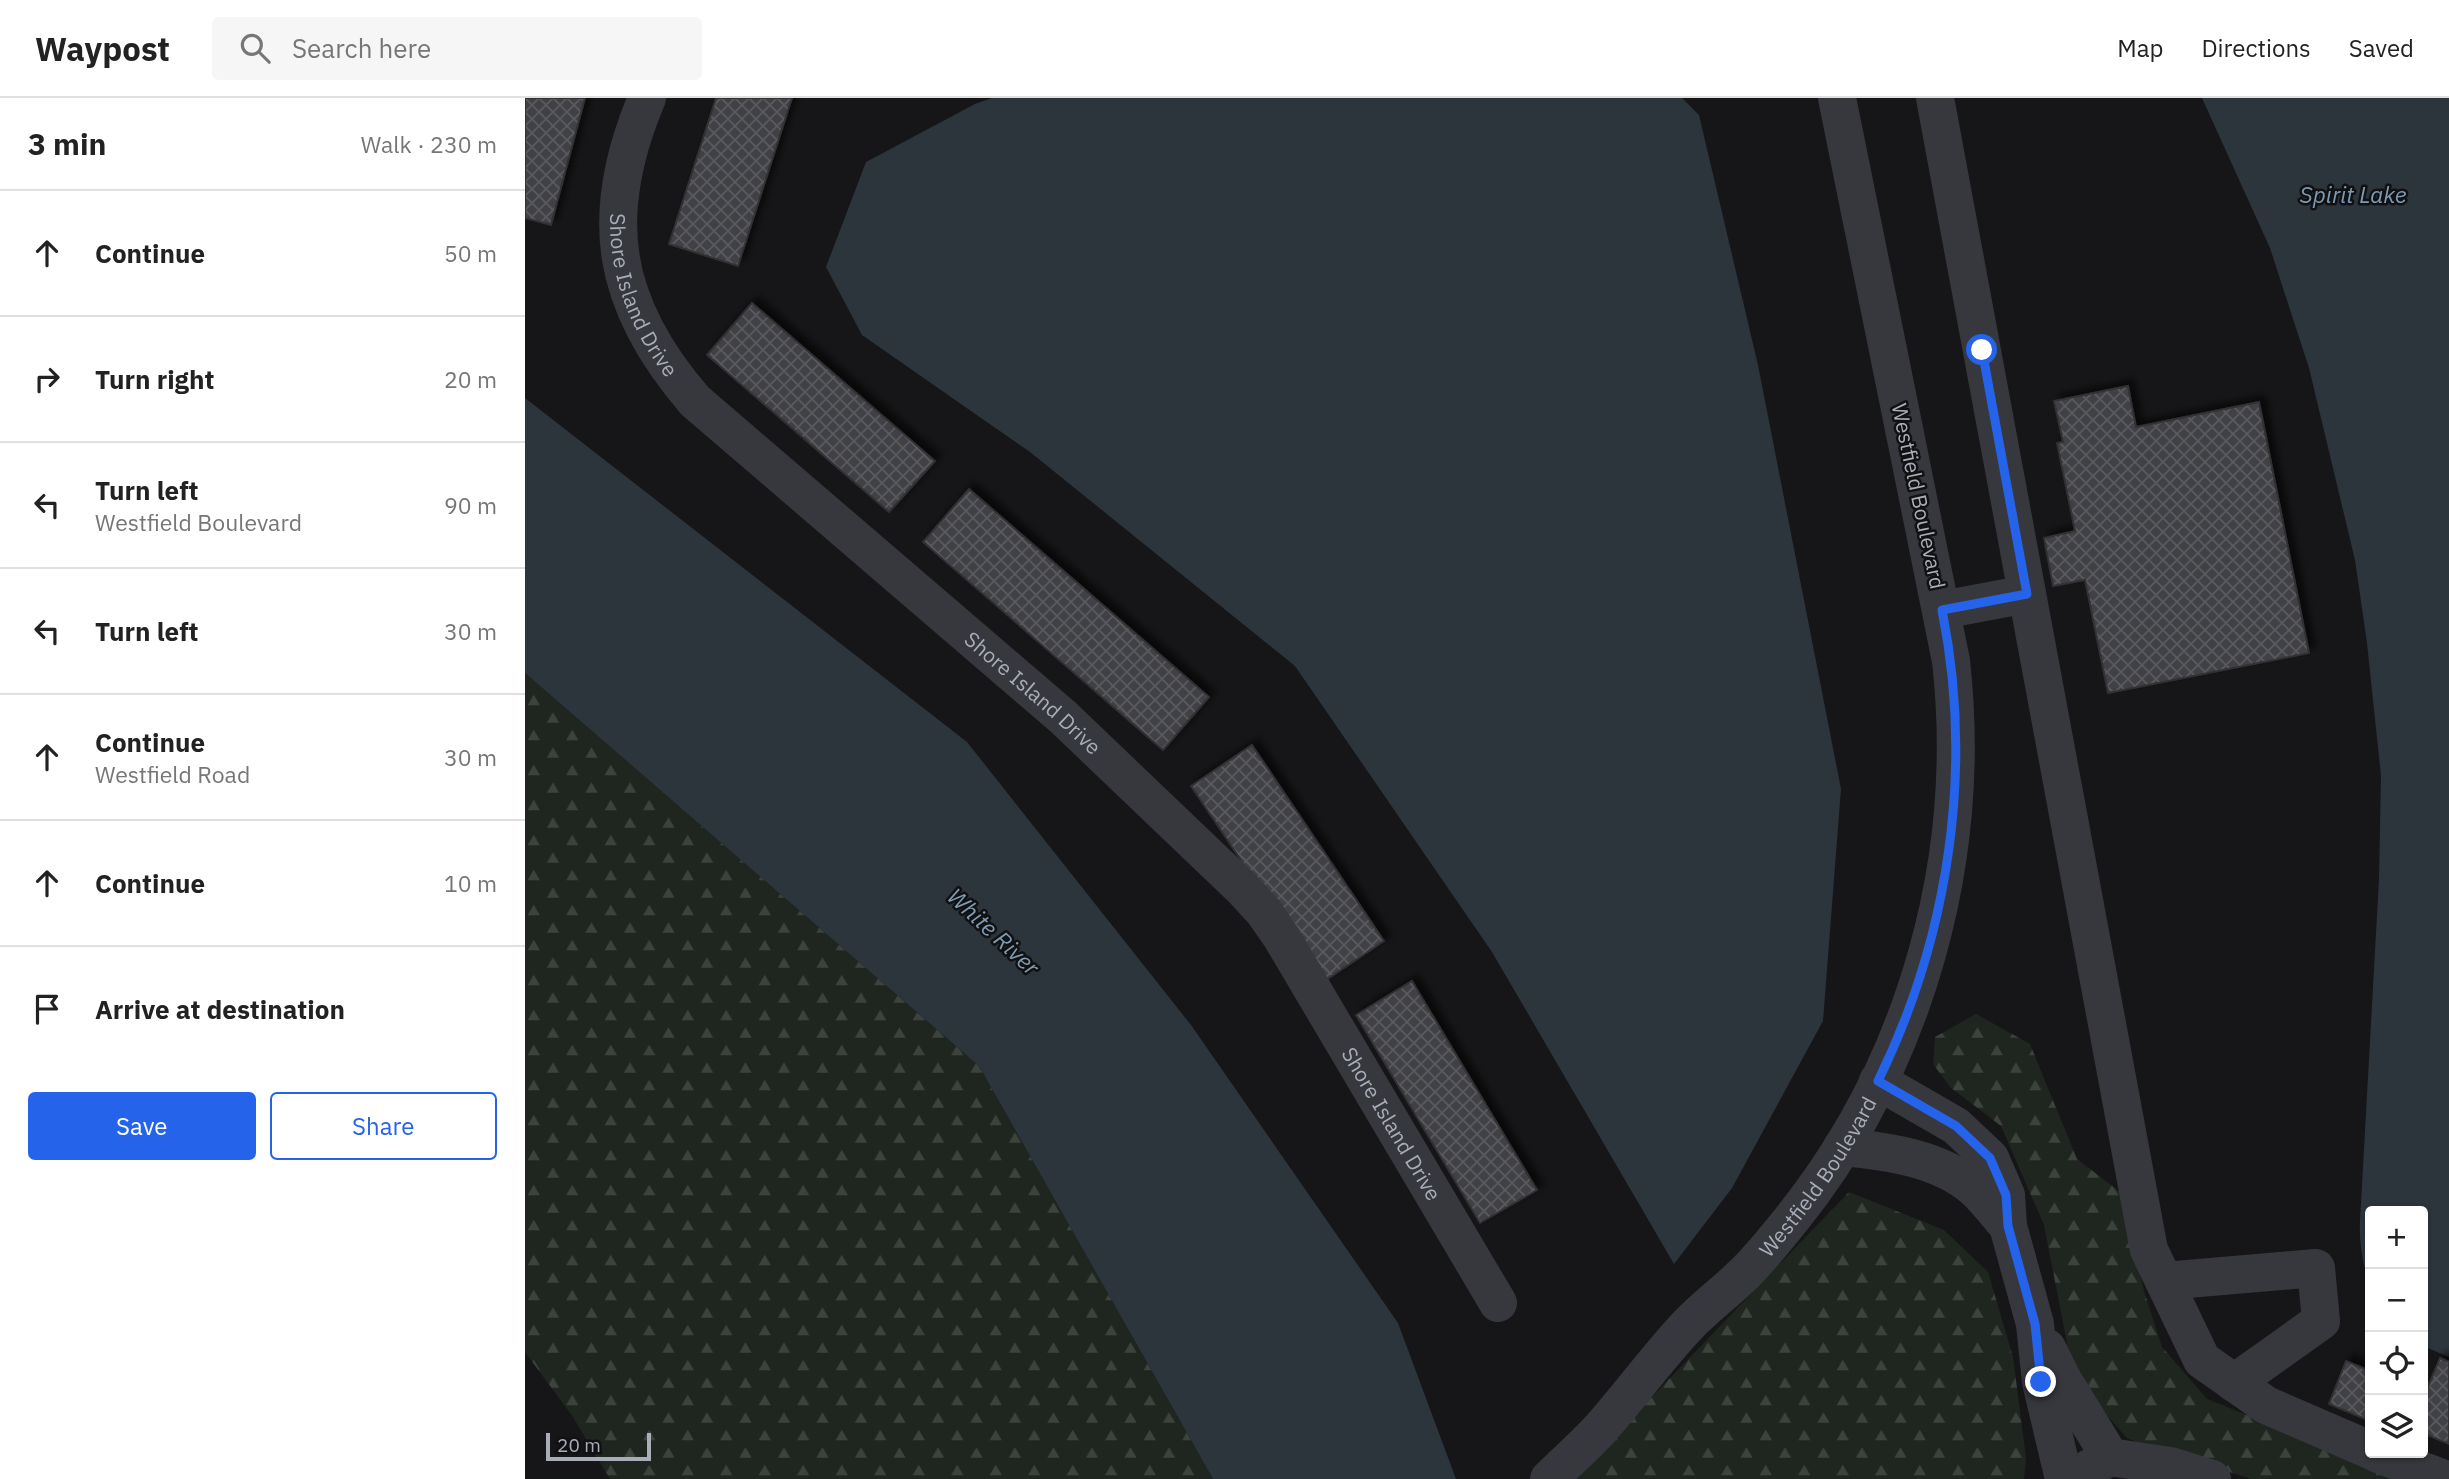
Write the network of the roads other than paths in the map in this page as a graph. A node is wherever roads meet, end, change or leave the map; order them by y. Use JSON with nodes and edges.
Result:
{"nodes":[{"id":1,"x":647,"y":98,"type":"edge"},
{"id":2,"x":1837,"y":98,"type":"edge"},
{"id":3,"x":1935,"y":98,"type":"edge"},
{"id":4,"x":2027,"y":594,"type":"junction"},
{"id":5,"x":1942,"y":610,"type":"junction"},
{"id":6,"x":1878,"y":1081,"type":"junction"},
{"id":7,"x":1842,"y":1147,"type":"junction"},
{"id":8,"x":2007,"y":1210,"type":"junction"},
{"id":9,"x":2164,"y":1281,"type":"junction"},
{"id":10,"x":1498,"y":1303,"type":"dead end"},
{"id":11,"x":2035,"y":1324,"type":"junction"},
{"id":12,"x":2234,"y":1382,"type":"junction"},
{"id":13,"x":2365,"y":1448,"type":"edge"},
{"id":14,"x":2390,"y":1458,"type":"edge"},
{"id":15,"x":2085,"y":1471,"type":"edge"},
{"id":16,"x":1549,"y":1479,"type":"edge"},
{"id":17,"x":2213,"y":1479,"type":"edge"},
{"id":18,"x":2445,"y":1479,"type":"edge"}],
"edges":[{"from":1,"to":10,"type":"street","name":"Shore Island Drive"},
{"from":2,"to":5,"type":"street","name":"Westfield Boulevard"},
{"from":3,"to":4,"type":"street"},
{"from":4,"to":5,"type":"street"},
{"from":4,"to":9,"type":"street"},
{"from":5,"to":6,"type":"street","name":"Westfield Boulevard"},
{"from":6,"to":7,"type":"street","name":"Westfield Boulevard"},
{"from":6,"to":8,"type":"street"},
{"from":7,"to":8,"type":"street"},
{"from":7,"to":16,"type":"street","name":"Westfield Boulevard"},
{"from":8,"to":11,"type":"street"},
{"from":9,"to":12,"type":"street"},
{"from":9,"to":12,"type":"street"},
{"from":11,"to":15,"type":"street"},
{"from":11,"to":15,"type":"street"},
{"from":12,"to":13,"type":"street"},
{"from":14,"to":18,"type":"street"},
{"from":15,"to":17,"type":"street"}]}
